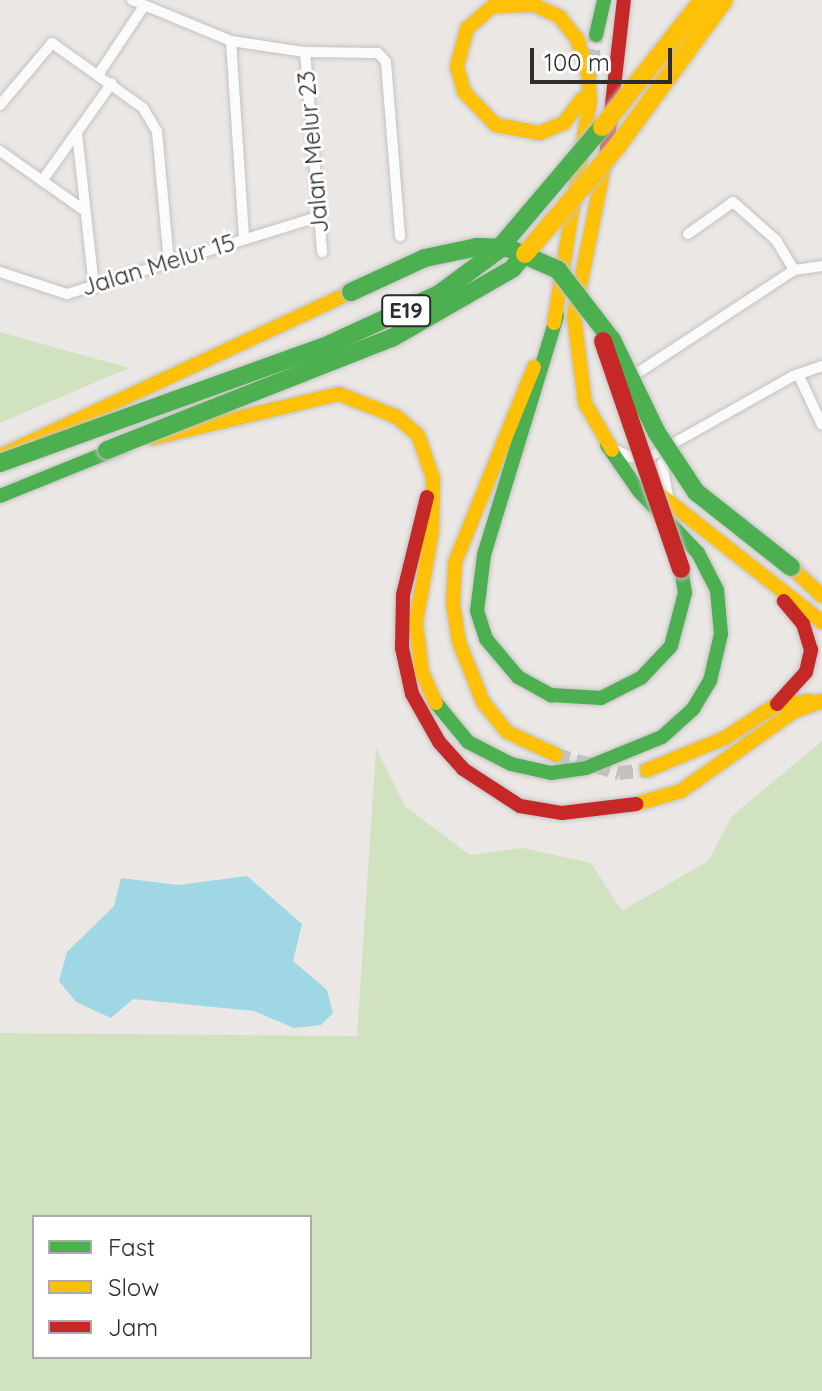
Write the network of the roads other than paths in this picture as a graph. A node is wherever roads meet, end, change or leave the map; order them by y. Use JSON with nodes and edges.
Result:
{"nodes":[{"id":1,"x":132,"y":0,"type":"edge"},
{"id":2,"x":604,"y":0,"type":"edge"},
{"id":3,"x":624,"y":0,"type":"edge"},
{"id":4,"x":703,"y":0,"type":"edge"},
{"id":5,"x":724,"y":0,"type":"edge"},
{"id":6,"x":144,"y":6,"type":"junction"},
{"id":7,"x":596,"y":35,"type":"tunnel mouth"},
{"id":8,"x":231,"y":41,"type":"junction"},
{"id":9,"x":305,"y":52,"type":"junction"},
{"id":10,"x":100,"y":72,"type":"junction"},
{"id":11,"x":112,"y":83,"type":"junction"},
{"id":12,"x":582,"y":99,"type":"tunnel mouth"},
{"id":13,"x":0,"y":105,"type":"edge"},
{"id":14,"x":77,"y":133,"type":"junction"},
{"id":15,"x":0,"y":151,"type":"edge"},
{"id":16,"x":42,"y":181,"type":"junction"},
{"id":17,"x":85,"y":211,"type":"junction"},
{"id":18,"x":318,"y":217,"type":"junction"},
{"id":19,"x":688,"y":234,"type":"dead end"},
{"id":20,"x":400,"y":236,"type":"dead end"},
{"id":21,"x":244,"y":239,"type":"junction"},
{"id":22,"x":322,"y":252,"type":"dead end"},
{"id":23,"x":169,"y":263,"type":"junction"},
{"id":24,"x":822,"y":266,"type":"edge"},
{"id":25,"x":794,"y":270,"type":"junction"},
{"id":26,"x":0,"y":272,"type":"edge"},
{"id":27,"x":94,"y":287,"type":"junction"},
{"id":28,"x":557,"y":316,"type":"junction"},
{"id":29,"x":599,"y":322,"type":"junction"},
{"id":30,"x":822,"y":366,"type":"edge"},
{"id":31,"x":639,"y":372,"type":"dead end"},
{"id":32,"x":798,"y":374,"type":"junction"},
{"id":33,"x":822,"y":425,"type":"edge"},
{"id":34,"x":607,"y":445,"type":"junction"},
{"id":35,"x":672,"y":448,"type":"junction"},
{"id":36,"x":107,"y":450,"type":"junction"},
{"id":37,"x":0,"y":456,"type":"edge"},
{"id":38,"x":0,"y":463,"type":"edge"},
{"id":39,"x":433,"y":478,"type":"junction"},
{"id":40,"x":0,"y":496,"type":"edge"},
{"id":41,"x":669,"y":502,"type":"junction"},
{"id":42,"x":768,"y":582,"type":"junction"},
{"id":43,"x":822,"y":596,"type":"edge"},
{"id":44,"x":822,"y":622,"type":"edge"},
{"id":45,"x":822,"y":700,"type":"edge"},
{"id":46,"x":777,"y":704,"type":"junction"},
{"id":47,"x":556,"y":755,"type":"tunnel mouth"},
{"id":48,"x":647,"y":770,"type":"tunnel mouth"}],
"edges":[{"from":1,"to":6,"type":"street"},
{"from":2,"to":7,"type":"main road"},
{"from":3,"to":34,"type":"main road"},
{"from":4,"to":38,"type":"main road","number":"E19","bridge":true},
{"from":5,"to":36,"type":"main road","number":"E19","bridge":true},
{"from":6,"to":8,"type":"street"},
{"from":6,"to":10,"type":"street"},
{"from":8,"to":9,"type":"street"},
{"from":8,"to":21,"type":"street"},
{"from":9,"to":18,"type":"street","name":"Jalan Melur 23"},
{"from":9,"to":20,"type":"street"},
{"from":10,"to":11,"type":"street"},
{"from":10,"to":13,"type":"street"},
{"from":11,"to":14,"type":"street"},
{"from":11,"to":23,"type":"street"},
{"from":12,"to":28,"type":"main road"},
{"from":14,"to":16,"type":"street"},
{"from":14,"to":17,"type":"street"},
{"from":15,"to":16,"type":"street"},
{"from":16,"to":17,"type":"street"},
{"from":17,"to":27,"type":"street"},
{"from":18,"to":21,"type":"street","name":"Jalan Melur 15"},
{"from":18,"to":22,"type":"street","name":"Jalan Melur 23"},
{"from":19,"to":25,"type":"street"},
{"from":21,"to":23,"type":"street","name":"Jalan Melur 15"},
{"from":23,"to":27,"type":"street","name":"Jalan Melur 15"},
{"from":24,"to":25,"type":"street"},
{"from":25,"to":31,"type":"street"},
{"from":26,"to":27,"type":"street","name":"Jalan Melur 15"},
{"from":28,"to":29,"type":"main road","bridge":true},
{"from":28,"to":47,"type":"main road"},
{"from":29,"to":37,"type":"main road","bridge":true},
{"from":29,"to":43,"type":"main road","bridge":true},
{"from":30,"to":32,"type":"street"},
{"from":32,"to":33,"type":"street"},
{"from":32,"to":35,"type":"street"},
{"from":34,"to":35,"type":"street"},
{"from":34,"to":39,"type":"main road"},
{"from":34,"to":41,"type":"main road"},
{"from":35,"to":41,"type":"street"},
{"from":36,"to":39,"type":"main road","bridge":true},
{"from":36,"to":40,"type":"main road","number":"E19"},
{"from":39,"to":45,"type":"main road"},
{"from":41,"to":42,"type":"main road"},
{"from":42,"to":44,"type":"main road"},
{"from":42,"to":46,"type":"main road"},
{"from":45,"to":46,"type":"main road"},
{"from":46,"to":48,"type":"main road"}]}
